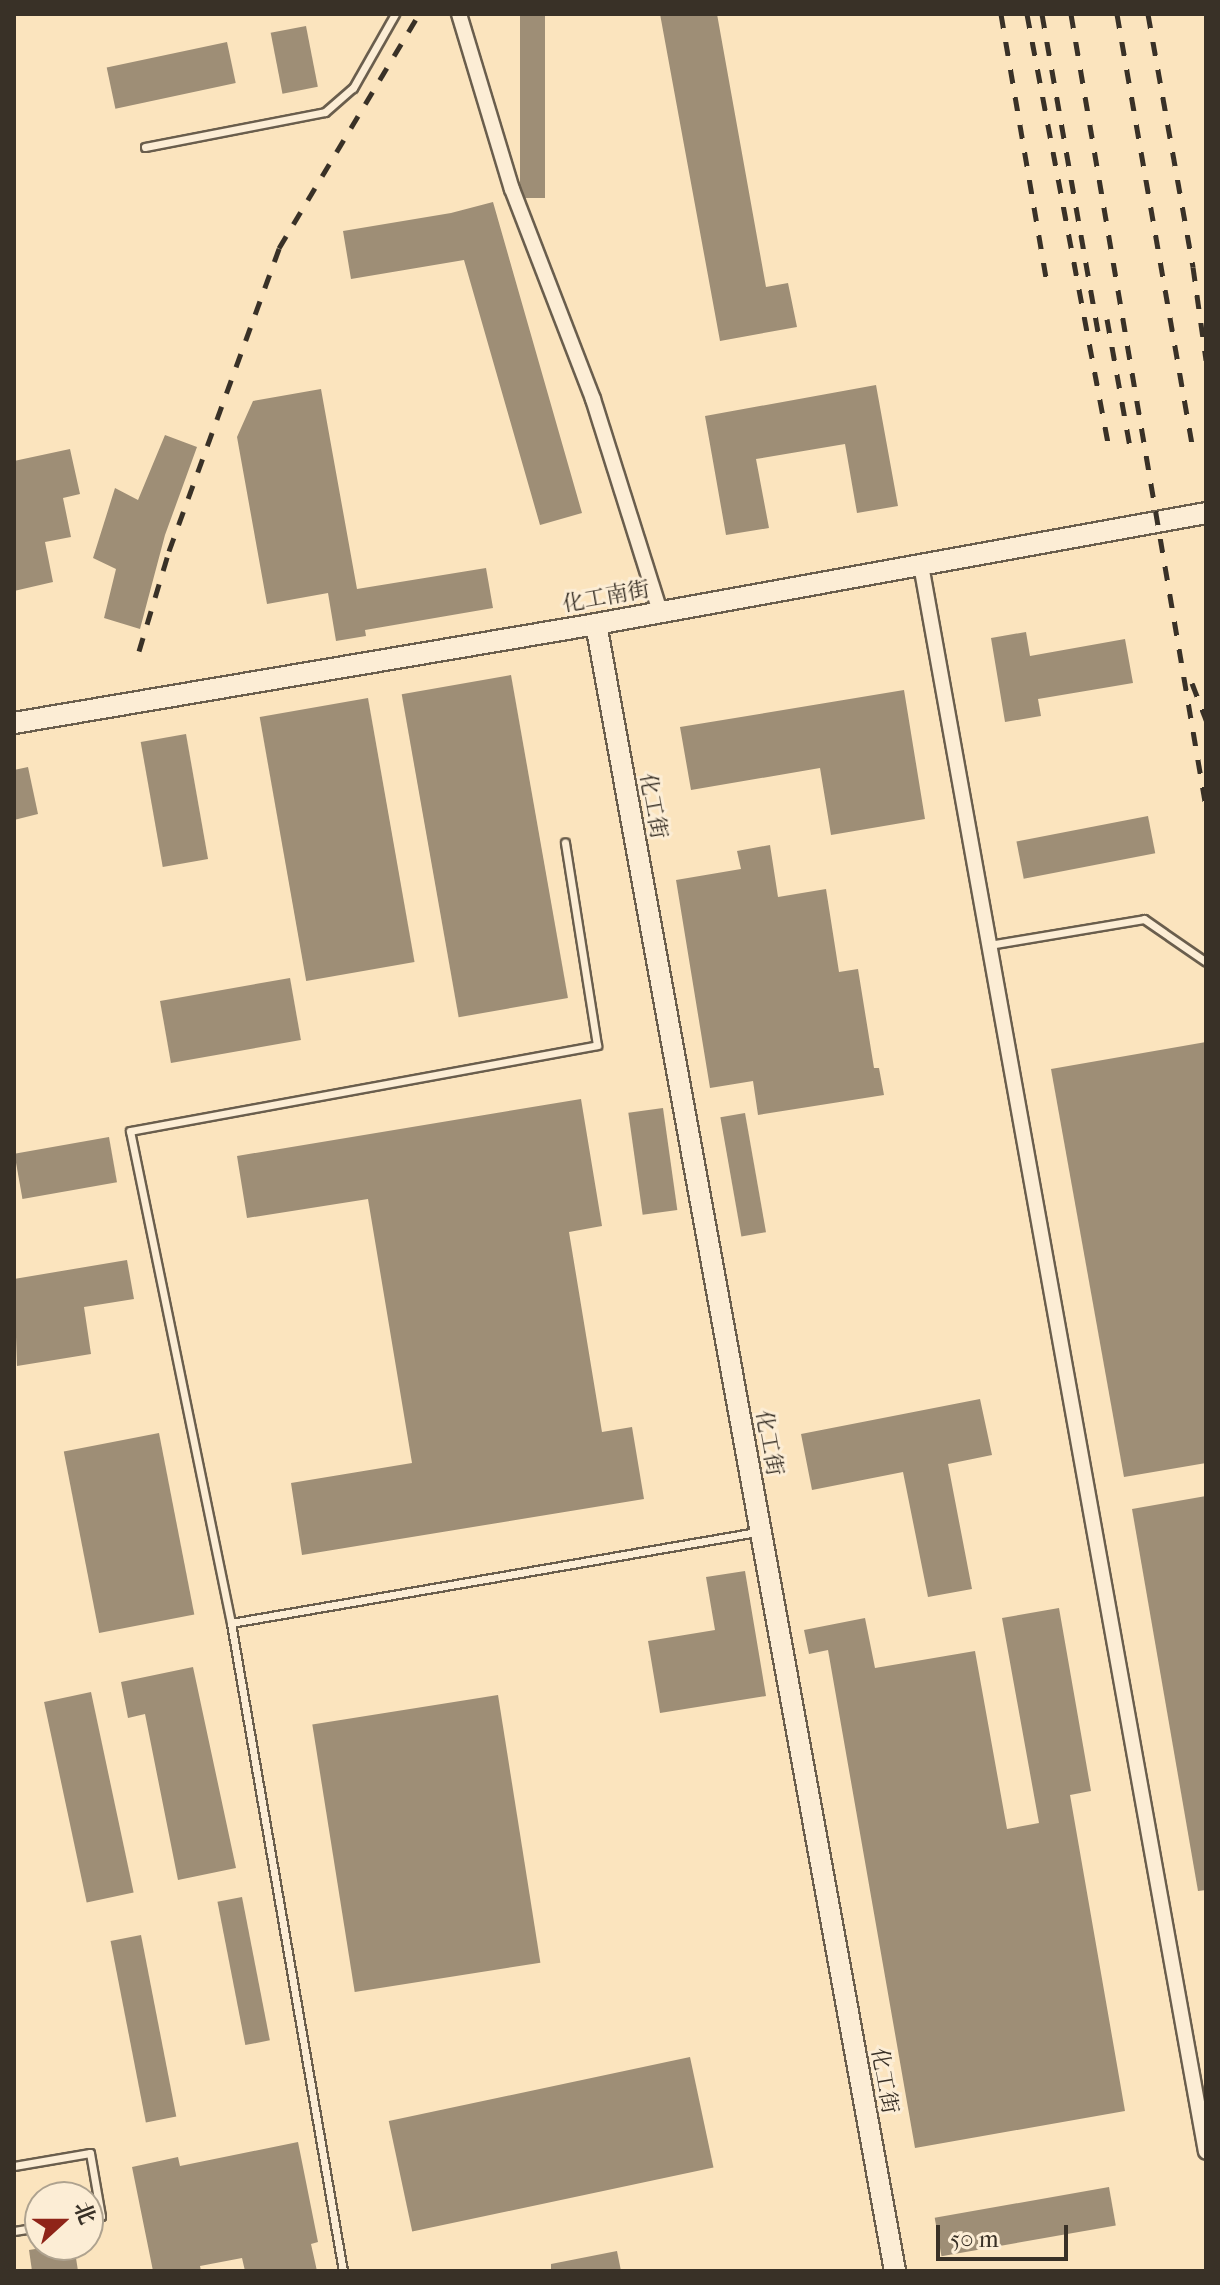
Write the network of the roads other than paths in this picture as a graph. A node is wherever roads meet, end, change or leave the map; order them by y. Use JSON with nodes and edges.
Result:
{"nodes":[{"id":1,"x":395,"y":14,"type":"edge"},
{"id":2,"x":459,"y":14,"type":"edge"},
{"id":3,"x":145,"y":147,"type":"dead end"},
{"id":4,"x":1206,"y":513,"type":"edge"},
{"id":5,"x":921,"y":565,"type":"junction"},
{"id":6,"x":660,"y":612,"type":"junction"},
{"id":7,"x":596,"y":624,"type":"junction"},
{"id":8,"x":14,"y":723,"type":"edge"},
{"id":9,"x":565,"y":843,"type":"dead end"},
{"id":10,"x":989,"y":945,"type":"junction"},
{"id":11,"x":1206,"y":962,"type":"edge"},
{"id":12,"x":760,"y":1531,"type":"junction"},
{"id":13,"x":231,"y":1623,"type":"junction"},
{"id":14,"x":1206,"y":2152,"type":"edge"},
{"id":15,"x":14,"y":2166,"type":"edge"},
{"id":16,"x":95,"y":2181,"type":"edge"},
{"id":17,"x":343,"y":2271,"type":"edge"},
{"id":18,"x":895,"y":2271,"type":"edge"}],
"edges":[{"from":1,"to":3,"type":"lane"},
{"from":2,"to":6,"type":"street"},
{"from":4,"to":5,"type":"street","name":"化工南街"},
{"from":5,"to":6,"type":"street","name":"化工南街"},
{"from":5,"to":10,"type":"street"},
{"from":6,"to":7,"type":"street","name":"化工南街"},
{"from":7,"to":8,"type":"street","name":"化工南街"},
{"from":7,"to":12,"type":"street","name":"化工街"},
{"from":9,"to":13,"type":"lane"},
{"from":10,"to":11,"type":"lane"},
{"from":10,"to":14,"type":"street"},
{"from":12,"to":13,"type":"lane"},
{"from":12,"to":18,"type":"street","name":"化工街"},
{"from":13,"to":17,"type":"lane"},
{"from":15,"to":16,"type":"lane"}]}
